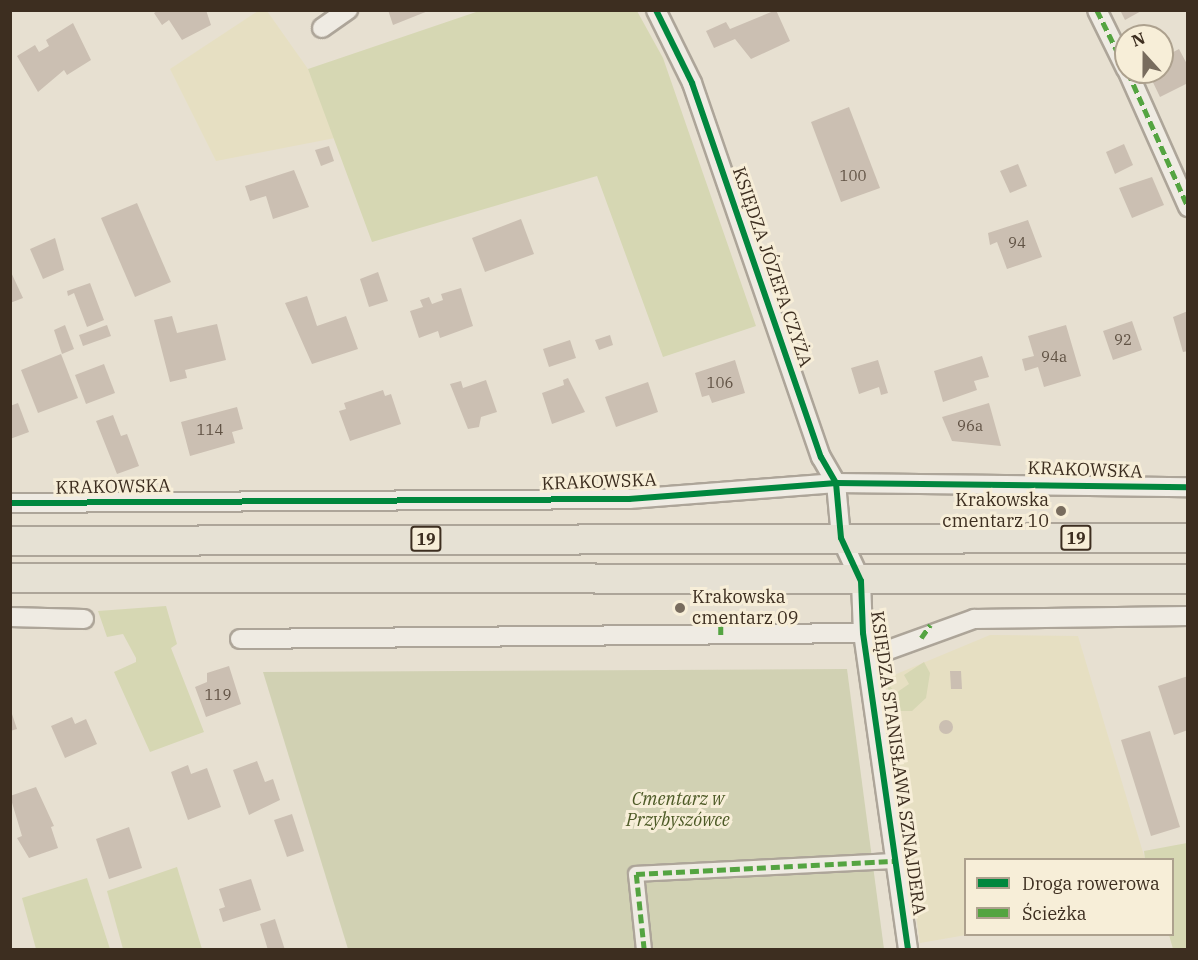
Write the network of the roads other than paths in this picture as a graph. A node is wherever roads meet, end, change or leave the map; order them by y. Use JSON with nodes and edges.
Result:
{"nodes":[{"id":1,"x":348,"y":10,"type":"edge"},
{"id":2,"x":656,"y":10,"type":"edge"},
{"id":3,"x":1097,"y":10,"type":"edge"},
{"id":4,"x":322,"y":28,"type":"dead end"},
{"id":5,"x":1114,"y":44,"type":"edge"},
{"id":6,"x":1133,"y":84,"type":"edge"},
{"id":7,"x":1188,"y":207,"type":"edge"},
{"id":8,"x":836,"y":483,"type":"junction"},
{"id":9,"x":1188,"y":487,"type":"edge"},
{"id":10,"x":10,"y":503,"type":"edge"},
{"id":11,"x":841,"y":538,"type":"junction"},
{"id":12,"x":1188,"y":538,"type":"edge"},
{"id":13,"x":10,"y":541,"type":"edge"},
{"id":14,"x":10,"y":579,"type":"edge"},
{"id":15,"x":1188,"y":579,"type":"edge"},
{"id":16,"x":861,"y":581,"type":"junction"},
{"id":17,"x":1188,"y":616,"type":"edge"},
{"id":18,"x":10,"y":617,"type":"edge"},
{"id":19,"x":84,"y":619,"type":"dead end"},
{"id":20,"x":863,"y":633,"type":"junction"},
{"id":21,"x":240,"y":639,"type":"dead end"},
{"id":22,"x":870,"y":657,"type":"junction"},
{"id":23,"x":897,"y":861,"type":"junction"},
{"id":24,"x":644,"y":950,"type":"edge"},
{"id":25,"x":908,"y":950,"type":"edge"}],
"edges":[{"from":1,"to":4,"type":"street"},
{"from":2,"to":8,"type":"street","name":"KSIĘDZA JÓZEFA CZYŻA"},
{"from":3,"to":5,"type":"street"},
{"from":6,"to":7,"type":"street"},
{"from":8,"to":9,"type":"street","name":"KRAKOWSKA"},
{"from":8,"to":10,"type":"street","name":"KRAKOWSKA"},
{"from":8,"to":11,"type":"street","name":"KSIĘDZA JÓZEFA CZYŻA"},
{"from":11,"to":12,"type":"main road","number":"19"},
{"from":11,"to":13,"type":"main road","number":"19"},
{"from":11,"to":16,"type":"street","name":"KSIĘDZA JÓZEFA CZYŻA"},
{"from":14,"to":16,"type":"main road"},
{"from":15,"to":16,"type":"main road"},
{"from":16,"to":20,"type":"street","name":"KSIĘDZA STANISŁAWA SZNAJDERA"},
{"from":17,"to":22,"type":"street"},
{"from":18,"to":19,"type":"street"},
{"from":20,"to":21,"type":"street"},
{"from":20,"to":22,"type":"street","name":"KSIĘDZA STANISŁAWA SZNAJDERA"},
{"from":22,"to":23,"type":"street","name":"KSIĘDZA STANISŁAWA SZNAJDERA"},
{"from":23,"to":24,"type":"street"},
{"from":23,"to":25,"type":"street","name":"KSIĘDZA STANISŁAWA SZNAJDERA"}]}
